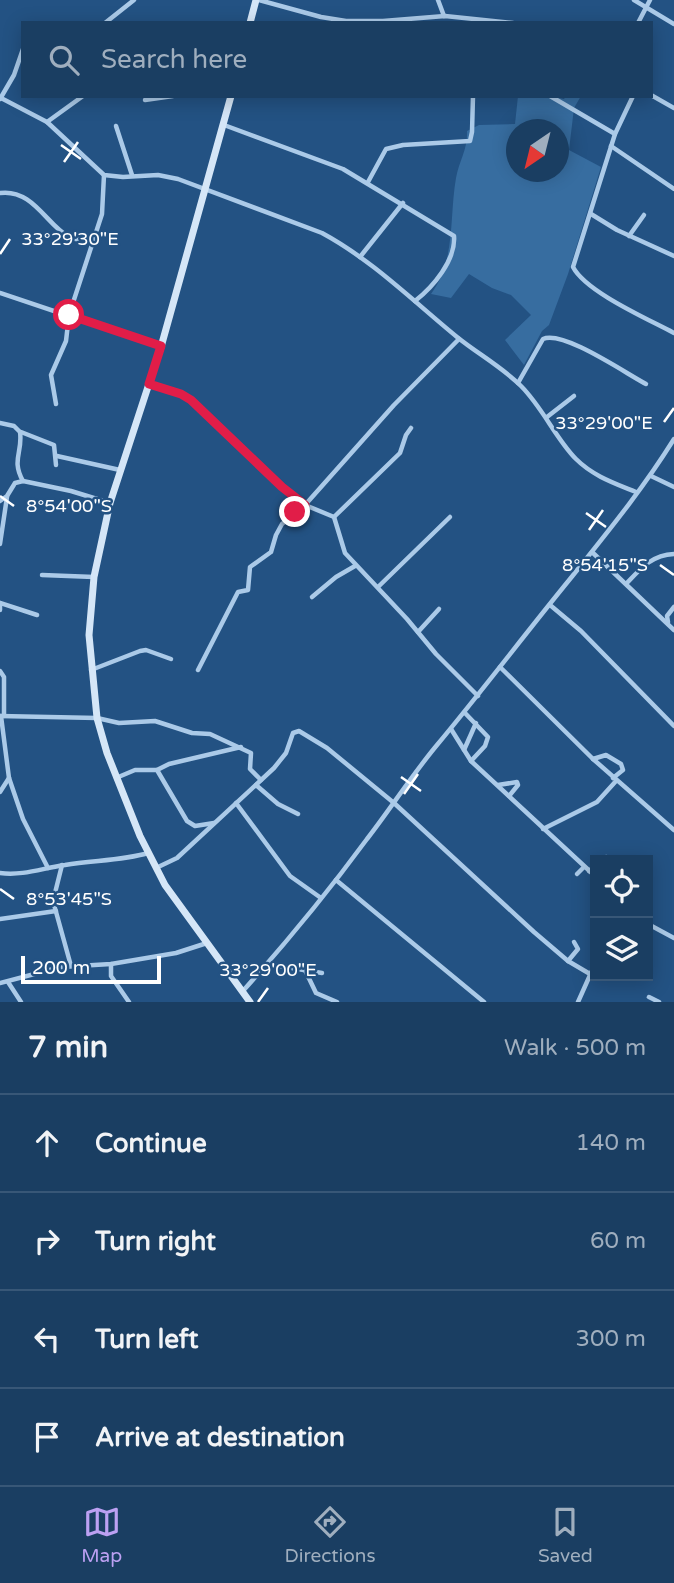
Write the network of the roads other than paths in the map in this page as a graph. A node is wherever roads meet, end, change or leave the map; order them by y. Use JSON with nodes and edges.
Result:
{"nodes":[{"id":1,"x":134,"y":0,"type":"edge"},
{"id":2,"x":258,"y":0,"type":"edge"},
{"id":3,"x":634,"y":0,"type":"edge"},
{"id":4,"x":650,"y":0,"type":"edge"},
{"id":5,"x":438,"y":2,"type":"edge"},
{"id":6,"x":645,"y":8,"type":"junction"},
{"id":7,"x":427,"y":16,"type":"junction"},
{"id":8,"x":444,"y":16,"type":"junction"},
{"id":9,"x":108,"y":21,"type":"edge"},
{"id":10,"x":251,"y":21,"type":"edge"},
{"id":11,"x":480,"y":21,"type":"edge"},
{"id":12,"x":639,"y":21,"type":"edge"},
{"id":13,"x":674,"y":24,"type":"edge"},
{"id":14,"x":21,"y":56,"type":"edge"},
{"id":15,"x":653,"y":96,"type":"edge"},
{"id":16,"x":0,"y":98,"type":"edge"},
{"id":17,"x":80,"y":98,"type":"edge"},
{"id":18,"x":159,"y":98,"type":"edge"},
{"id":19,"x":230,"y":98,"type":"edge"},
{"id":20,"x":473,"y":98,"type":"edge"},
{"id":21,"x":553,"y":98,"type":"edge"},
{"id":22,"x":632,"y":98,"type":"edge"},
{"id":23,"x":145,"y":100,"type":"dead end"},
{"id":24,"x":674,"y":108,"type":"edge"},
{"id":25,"x":47,"y":122,"type":"junction"},
{"id":26,"x":223,"y":125,"type":"junction"},
{"id":27,"x":116,"y":126,"type":"dead end"},
{"id":28,"x":615,"y":134,"type":"junction"},
{"id":29,"x":611,"y":146,"type":"junction"},
{"id":30,"x":104,"y":175,"type":"junction"},
{"id":31,"x":132,"y":176,"type":"junction"},
{"id":32,"x":368,"y":182,"type":"junction"},
{"id":33,"x":674,"y":188,"type":"edge"},
{"id":34,"x":205,"y":190,"type":"junction"},
{"id":35,"x":0,"y":193,"type":"edge"},
{"id":36,"x":403,"y":203,"type":"junction"},
{"id":37,"x":591,"y":214,"type":"junction"},
{"id":38,"x":644,"y":215,"type":"dead end"},
{"id":39,"x":95,"y":236,"type":"junction"},
{"id":40,"x":629,"y":236,"type":"junction"},
{"id":41,"x":674,"y":256,"type":"edge"},
{"id":42,"x":360,"y":257,"type":"junction"},
{"id":43,"x":0,"y":293,"type":"edge"},
{"id":44,"x":415,"y":301,"type":"junction"},
{"id":45,"x":69,"y":315,"type":"junction"},
{"id":46,"x":674,"y":333,"type":"edge"},
{"id":47,"x":460,"y":339,"type":"junction"},
{"id":48,"x":161,"y":346,"type":"junction"},
{"id":49,"x":518,"y":383,"type":"junction"},
{"id":50,"x":149,"y":384,"type":"junction"},
{"id":51,"x":646,"y":384,"type":"dead end"},
{"id":52,"x":574,"y":396,"type":"dead end"},
{"id":53,"x":56,"y":404,"type":"dead end"},
{"id":54,"x":547,"y":417,"type":"junction"},
{"id":55,"x":0,"y":423,"type":"edge"},
{"id":56,"x":411,"y":428,"type":"dead end"},
{"id":57,"x":20,"y":432,"type":"junction"},
{"id":58,"x":674,"y":439,"type":"edge"},
{"id":59,"x":57,"y":456,"type":"junction"},
{"id":60,"x":56,"y":465,"type":"dead end"},
{"id":61,"x":120,"y":470,"type":"junction"},
{"id":62,"x":651,"y":476,"type":"junction"},
{"id":63,"x":23,"y":481,"type":"junction"},
{"id":64,"x":674,"y":487,"type":"edge"},
{"id":65,"x":636,"y":492,"type":"junction"},
{"id":66,"x":7,"y":496,"type":"junction"},
{"id":67,"x":0,"y":501,"type":"edge"},
{"id":68,"x":110,"y":503,"type":"junction"},
{"id":69,"x":305,"y":505,"type":"junction"},
{"id":70,"x":334,"y":517,"type":"junction"},
{"id":71,"x":450,"y":517,"type":"dead end"},
{"id":72,"x":0,"y":544,"type":"edge"},
{"id":73,"x":592,"y":552,"type":"junction"},
{"id":74,"x":674,"y":554,"type":"edge"},
{"id":75,"x":355,"y":566,"type":"junction"},
{"id":76,"x":43,"y":575,"type":"dead end"},
{"id":77,"x":94,"y":577,"type":"junction"},
{"id":78,"x":627,"y":583,"type":"junction"},
{"id":79,"x":378,"y":587,"type":"junction"},
{"id":80,"x":312,"y":597,"type":"dead end"},
{"id":81,"x":0,"y":603,"type":"edge"},
{"id":82,"x":550,"y":605,"type":"junction"},
{"id":83,"x":672,"y":608,"type":"edge"},
{"id":84,"x":439,"y":609,"type":"dead end"},
{"id":85,"x":0,"y":610,"type":"edge"},
{"id":86,"x":658,"y":613,"type":"junction"},
{"id":87,"x":37,"y":615,"type":"dead end"},
{"id":88,"x":668,"y":623,"type":"junction"},
{"id":89,"x":674,"y":630,"type":"edge"},
{"id":90,"x":418,"y":632,"type":"junction"},
{"id":91,"x":171,"y":659,"type":"dead end"},
{"id":92,"x":500,"y":667,"type":"junction"},
{"id":93,"x":198,"y":670,"type":"dead end"},
{"id":94,"x":0,"y":671,"type":"edge"},
{"id":95,"x":90,"y":671,"type":"junction"},
{"id":96,"x":2,"y":681,"type":"edge"},
{"id":97,"x":478,"y":696,"type":"junction"},
{"id":98,"x":465,"y":713,"type":"junction"},
{"id":99,"x":2,"y":716,"type":"edge"},
{"id":100,"x":97,"y":718,"type":"junction"},
{"id":101,"x":476,"y":723,"type":"junction"},
{"id":102,"x":674,"y":726,"type":"edge"},
{"id":103,"x":451,"y":729,"type":"junction"},
{"id":104,"x":242,"y":747,"type":"junction"},
{"id":105,"x":464,"y":751,"type":"junction"},
{"id":106,"x":593,"y":759,"type":"junction"},
{"id":107,"x":471,"y":761,"type":"junction"},
{"id":108,"x":157,"y":770,"type":"junction"},
{"id":109,"x":9,"y":778,"type":"junction"},
{"id":110,"x":116,"y":778,"type":"junction"},
{"id":111,"x":261,"y":780,"type":"junction"},
{"id":112,"x":615,"y":780,"type":"junction"},
{"id":113,"x":256,"y":785,"type":"junction"},
{"id":114,"x":498,"y":786,"type":"junction"},
{"id":115,"x":0,"y":792,"type":"edge"},
{"id":116,"x":509,"y":796,"type":"junction"},
{"id":117,"x":236,"y":803,"type":"junction"},
{"id":118,"x":394,"y":803,"type":"junction"},
{"id":119,"x":298,"y":814,"type":"dead end"},
{"id":120,"x":215,"y":823,"type":"junction"},
{"id":121,"x":543,"y":830,"type":"junction"},
{"id":122,"x":674,"y":831,"type":"edge"},
{"id":123,"x":148,"y":853,"type":"junction"},
{"id":124,"x":62,"y":865,"type":"junction"},
{"id":125,"x":584,"y":867,"type":"junction"},
{"id":126,"x":48,"y":868,"type":"junction"},
{"id":127,"x":156,"y":868,"type":"junction"},
{"id":128,"x":589,"y":871,"type":"edge"},
{"id":129,"x":0,"y":873,"type":"edge"},
{"id":130,"x":578,"y":874,"type":"dead end"},
{"id":131,"x":335,"y":880,"type":"junction"},
{"id":132,"x":321,"y":898,"type":"junction"},
{"id":133,"x":56,"y":911,"type":"junction"},
{"id":134,"x":0,"y":919,"type":"edge"},
{"id":135,"x":653,"y":927,"type":"edge"},
{"id":136,"x":674,"y":938,"type":"edge"},
{"id":137,"x":574,"y":942,"type":"dead end"},
{"id":138,"x":207,"y":943,"type":"junction"},
{"id":139,"x":568,"y":961,"type":"junction"},
{"id":140,"x":111,"y":964,"type":"junction"},
{"id":141,"x":267,"y":964,"type":"junction"},
{"id":142,"x":71,"y":966,"type":"junction"},
{"id":143,"x":305,"y":970,"type":"junction"},
{"id":144,"x":323,"y":973,"type":"dead end"},
{"id":145,"x":590,"y":974,"type":"joint"},
{"id":146,"x":2,"y":981,"type":"edge"},
{"id":147,"x":242,"y":992,"type":"junction"},
{"id":148,"x":649,"y":997,"type":"dead end"},
{"id":149,"x":127,"y":1001,"type":"edge"},
{"id":150,"x":21,"y":1002,"type":"edge"},
{"id":151,"x":250,"y":1002,"type":"edge"},
{"id":152,"x":337,"y":1002,"type":"edge"},
{"id":153,"x":484,"y":1002,"type":"edge"},
{"id":154,"x":578,"y":1002,"type":"edge"},
{"id":155,"x":659,"y":1002,"type":"edge"}],
"edges":[{"from":1,"to":9,"type":"street"},
{"from":2,"to":7,"type":"street"},
{"from":2,"to":10,"type":"street"},
{"from":3,"to":6,"type":"street"},
{"from":4,"to":6,"type":"street"},
{"from":5,"to":7,"type":"street"},
{"from":5,"to":8,"type":"street"},
{"from":6,"to":12,"type":"street"},
{"from":6,"to":13,"type":"street"},
{"from":7,"to":8,"type":"street"},
{"from":8,"to":11,"type":"street"},
{"from":14,"to":16,"type":"street"},
{"from":15,"to":24,"type":"street"},
{"from":16,"to":25,"type":"street"},
{"from":17,"to":25,"type":"street"},
{"from":18,"to":23,"type":"street"},
{"from":19,"to":26,"type":"street"},
{"from":20,"to":32,"type":"street"},
{"from":21,"to":28,"type":"street"},
{"from":22,"to":28,"type":"street"},
{"from":25,"to":30,"type":"street"},
{"from":26,"to":32,"type":"street"},
{"from":26,"to":34,"type":"street"},
{"from":27,"to":31,"type":"street"},
{"from":28,"to":29,"type":"street"},
{"from":29,"to":33,"type":"street"},
{"from":29,"to":37,"type":"street"},
{"from":30,"to":31,"type":"street"},
{"from":30,"to":39,"type":"street"},
{"from":31,"to":34,"type":"street"},
{"from":32,"to":36,"type":"street"},
{"from":34,"to":42,"type":"street"},
{"from":34,"to":48,"type":"street"},
{"from":35,"to":39,"type":"street"},
{"from":36,"to":42,"type":"street"},
{"from":36,"to":44,"type":"street"},
{"from":37,"to":40,"type":"street"},
{"from":37,"to":46,"type":"street"},
{"from":38,"to":40,"type":"street"},
{"from":39,"to":45,"type":"street"},
{"from":40,"to":41,"type":"street"},
{"from":42,"to":44,"type":"street"},
{"from":43,"to":45,"type":"street"},
{"from":44,"to":47,"type":"street"},
{"from":45,"to":48,"type":"street"},
{"from":45,"to":53,"type":"street"},
{"from":47,"to":49,"type":"street"},
{"from":47,"to":69,"type":"street"},
{"from":48,"to":50,"type":"street"},
{"from":49,"to":51,"type":"street"},
{"from":49,"to":54,"type":"street"},
{"from":50,"to":61,"type":"street"},
{"from":50,"to":69,"type":"street"},
{"from":52,"to":54,"type":"street"},
{"from":54,"to":65,"type":"street"},
{"from":55,"to":57,"type":"street"},
{"from":56,"to":70,"type":"street"},
{"from":57,"to":59,"type":"street"},
{"from":57,"to":63,"type":"street"},
{"from":58,"to":62,"type":"street"},
{"from":59,"to":60,"type":"street"},
{"from":59,"to":61,"type":"street"},
{"from":61,"to":68,"type":"street"},
{"from":62,"to":64,"type":"street"},
{"from":62,"to":65,"type":"street"},
{"from":63,"to":66,"type":"street"},
{"from":63,"to":68,"type":"street"},
{"from":65,"to":73,"type":"street"},
{"from":66,"to":67,"type":"street"},
{"from":66,"to":72,"type":"street"},
{"from":68,"to":77,"type":"street"},
{"from":69,"to":70,"type":"street"},
{"from":69,"to":93,"type":"street"},
{"from":70,"to":75,"type":"street"},
{"from":71,"to":79,"type":"street"},
{"from":73,"to":78,"type":"street"},
{"from":73,"to":82,"type":"street"},
{"from":74,"to":78,"type":"street"},
{"from":75,"to":79,"type":"street"},
{"from":75,"to":80,"type":"street"},
{"from":76,"to":77,"type":"street"},
{"from":77,"to":95,"type":"street"},
{"from":78,"to":86,"type":"street"},
{"from":79,"to":90,"type":"street"},
{"from":81,"to":85,"type":"street"},
{"from":81,"to":87,"type":"street"},
{"from":82,"to":92,"type":"street"},
{"from":82,"to":102,"type":"street"},
{"from":83,"to":86,"type":"street"},
{"from":83,"to":88,"type":"street"},
{"from":84,"to":90,"type":"street"},
{"from":86,"to":88,"type":"street"},
{"from":88,"to":89,"type":"street"},
{"from":90,"to":97,"type":"street"},
{"from":91,"to":95,"type":"street"},
{"from":92,"to":97,"type":"street"},
{"from":92,"to":106,"type":"street"},
{"from":94,"to":96,"type":"street"},
{"from":95,"to":100,"type":"street"},
{"from":96,"to":99,"type":"street"},
{"from":97,"to":98,"type":"street"},
{"from":98,"to":101,"type":"street"},
{"from":98,"to":103,"type":"street"},
{"from":99,"to":100,"type":"street"},
{"from":99,"to":109,"type":"street"},
{"from":100,"to":104,"type":"street"},
{"from":100,"to":110,"type":"street"},
{"from":101,"to":105,"type":"street"},
{"from":101,"to":107,"type":"street"},
{"from":103,"to":105,"type":"street"},
{"from":103,"to":118,"type":"street"},
{"from":104,"to":108,"type":"street"},
{"from":104,"to":111,"type":"street"},
{"from":105,"to":107,"type":"street"},
{"from":106,"to":112,"type":"street"},
{"from":106,"to":112,"type":"street"},
{"from":107,"to":114,"type":"street"},
{"from":108,"to":110,"type":"street"},
{"from":108,"to":120,"type":"street"},
{"from":109,"to":115,"type":"street"},
{"from":109,"to":126,"type":"street"},
{"from":110,"to":123,"type":"street"},
{"from":111,"to":113,"type":"street"},
{"from":111,"to":118,"type":"street"},
{"from":112,"to":121,"type":"street"},
{"from":112,"to":122,"type":"street"},
{"from":113,"to":117,"type":"street"},
{"from":113,"to":119,"type":"street"},
{"from":114,"to":116,"type":"street"},
{"from":114,"to":116,"type":"street"},
{"from":116,"to":121,"type":"street"},
{"from":117,"to":120,"type":"street"},
{"from":117,"to":132,"type":"street"},
{"from":118,"to":131,"type":"street"},
{"from":118,"to":139,"type":"street"},
{"from":120,"to":127,"type":"street"},
{"from":121,"to":125,"type":"street"},
{"from":123,"to":124,"type":"street"},
{"from":123,"to":127,"type":"street"},
{"from":124,"to":126,"type":"street"},
{"from":124,"to":133,"type":"street"},
{"from":125,"to":128,"type":"street"},
{"from":125,"to":130,"type":"street"},
{"from":126,"to":129,"type":"street"},
{"from":127,"to":138,"type":"street"},
{"from":131,"to":132,"type":"street"},
{"from":131,"to":153,"type":"street"},
{"from":132,"to":141,"type":"street"},
{"from":133,"to":134,"type":"street"},
{"from":133,"to":142,"type":"street"},
{"from":135,"to":136,"type":"street"},
{"from":137,"to":139,"type":"street"},
{"from":138,"to":140,"type":"street"},
{"from":138,"to":147,"type":"street"},
{"from":139,"to":145,"type":"street"},
{"from":140,"to":142,"type":"street"},
{"from":140,"to":149,"type":"street"},
{"from":141,"to":143,"type":"street"},
{"from":141,"to":147,"type":"street"},
{"from":142,"to":146,"type":"street"},
{"from":143,"to":144,"type":"street"},
{"from":143,"to":152,"type":"street"},
{"from":145,"to":154,"type":"street"},
{"from":146,"to":150,"type":"street"},
{"from":147,"to":151,"type":"street"},
{"from":148,"to":155,"type":"street"}]}
